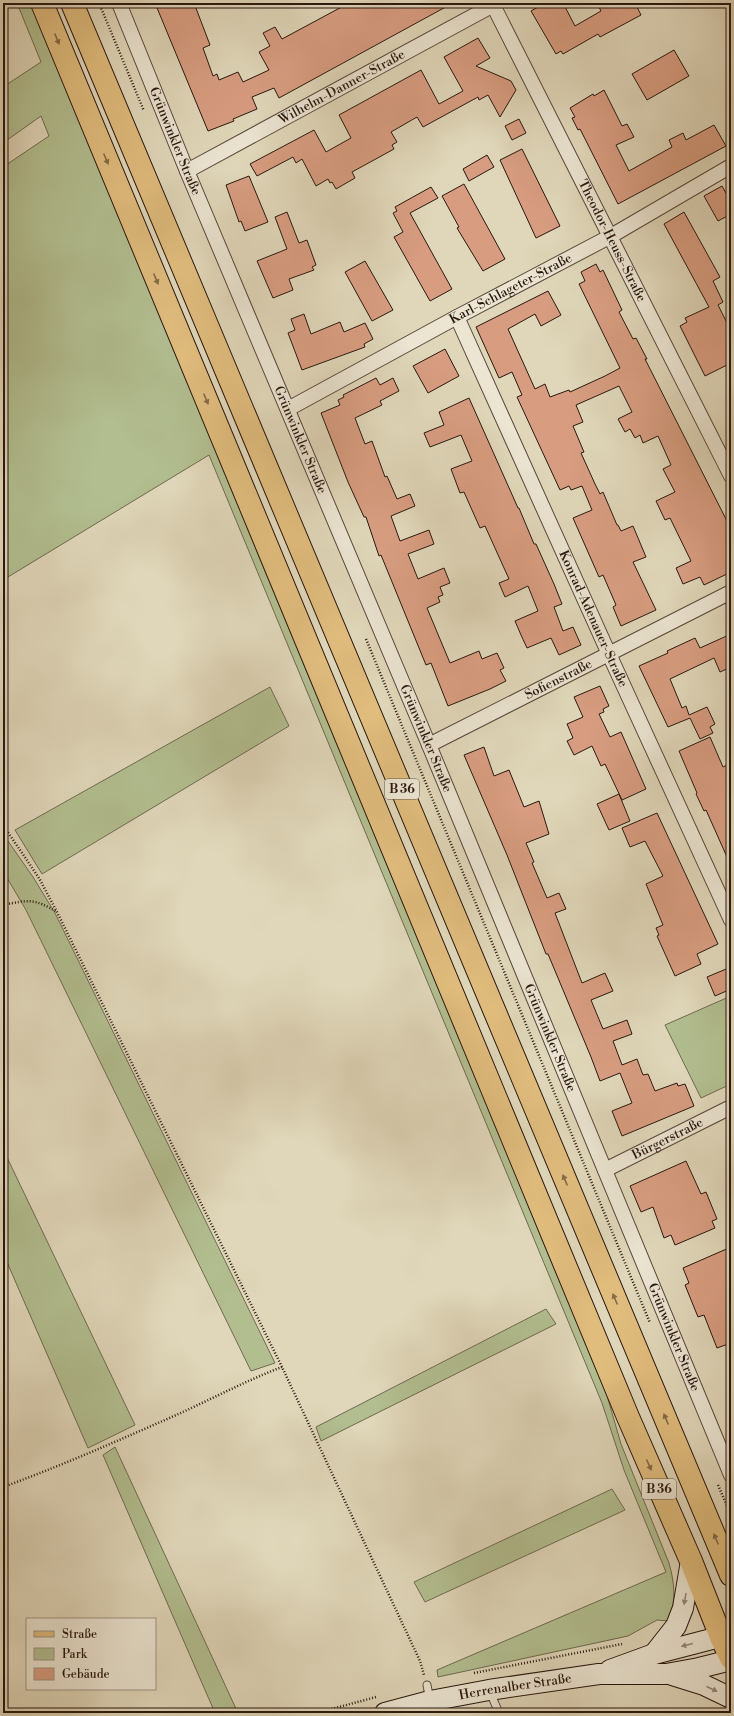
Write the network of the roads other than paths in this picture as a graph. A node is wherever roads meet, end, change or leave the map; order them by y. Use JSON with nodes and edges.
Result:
{"nodes":[{"id":1,"x":42,"y":3,"type":"edge"},
{"id":2,"x":72,"y":3,"type":"edge"},
{"id":3,"x":119,"y":3,"type":"edge"},
{"id":4,"x":495,"y":4,"type":"edge"},
{"id":5,"x":731,"y":166,"type":"edge"},
{"id":6,"x":187,"y":171,"type":"junction"},
{"id":7,"x":611,"y":236,"type":"junction"},
{"id":8,"x":458,"y":317,"type":"junction"},
{"id":9,"x":288,"y":409,"type":"junction"},
{"id":10,"x":731,"y":476,"type":"edge"},
{"id":11,"x":731,"y":592,"type":"edge"},
{"id":12,"x":609,"y":654,"type":"junction"},
{"id":13,"x":429,"y":744,"type":"junction"},
{"id":14,"x":731,"y":920,"type":"edge"},
{"id":15,"x":731,"y":1107,"type":"edge"},
{"id":16,"x":605,"y":1170,"type":"junction"},
{"id":17,"x":731,"y":1475,"type":"edge"},
{"id":18,"x":691,"y":1561,"type":"junction"},
{"id":19,"x":731,"y":1575,"type":"edge"},
{"id":20,"x":726,"y":1636,"type":"edge"},
{"id":21,"x":654,"y":1654,"type":"junction"},
{"id":22,"x":731,"y":1659,"type":"edge"},
{"id":23,"x":599,"y":1674,"type":"junction"},
{"id":24,"x":666,"y":1674,"type":"junction"},
{"id":25,"x":489,"y":1690,"type":"junction"},
{"id":26,"x":731,"y":1698,"type":"edge"},
{"id":27,"x":383,"y":1704,"type":"edge"},
{"id":28,"x":499,"y":1713,"type":"edge"}],
"edges":[{"from":1,"to":18,"type":"main road","number":"B 36","one_way":true},
{"from":19,"to":2,"type":"main road","number":"B 36","one_way":true},
{"from":3,"to":6,"type":"street","name":"Grünwinkler Straße"},
{"from":4,"to":6,"type":"street","name":"Wilhelm-Danner-Straße"},
{"from":4,"to":7,"type":"street","name":"Theodor-Heuss-Straße"},
{"from":5,"to":7,"type":"street","name":"Karl-Schlageter-Straße"},
{"from":6,"to":9,"type":"street","name":"Grünwinkler Straße"},
{"from":7,"to":8,"type":"street","name":"Karl-Schlageter-Straße"},
{"from":7,"to":10,"type":"street","name":"Theodor-Heuss-Straße"},
{"from":8,"to":9,"type":"street","name":"Karl-Schlageter-Straße"},
{"from":8,"to":12,"type":"street","name":"Konrad-Adenauer-Straße"},
{"from":9,"to":13,"type":"street","name":"Grünwinkler Straße"},
{"from":11,"to":12,"type":"street","name":"Sofienstraße"},
{"from":12,"to":13,"type":"street","name":"Sofienstraße"},
{"from":12,"to":14,"type":"street","name":"Konrad-Adenauer-Straße"},
{"from":13,"to":16,"type":"street","name":"Grünwinkler Straße"},
{"from":15,"to":16,"type":"street","name":"Bürgerstraße"},
{"from":16,"to":17,"type":"street","name":"Grünwinkler Straße"},
{"from":18,"to":20,"type":"main road","number":"B 36"},
{"from":18,"to":21,"type":"street","one_way":true},
{"from":20,"to":21,"type":"street","name":"Herrenalber Straße","one_way":true},
{"from":20,"to":22,"type":"main road","number":"B 36"},
{"from":21,"to":23,"type":"street","name":"Herrenalber Straße"},
{"from":22,"to":24,"type":"street","name":"Herrenalber Straße"},
{"from":23,"to":24,"type":"street","name":"Herrenalber Straße"},
{"from":23,"to":25,"type":"street","name":"Herrenalber Straße"},
{"from":24,"to":26,"type":"street","one_way":true},
{"from":25,"to":27,"type":"street","name":"Herrenalber Straße"},
{"from":25,"to":28,"type":"lane"}]}
